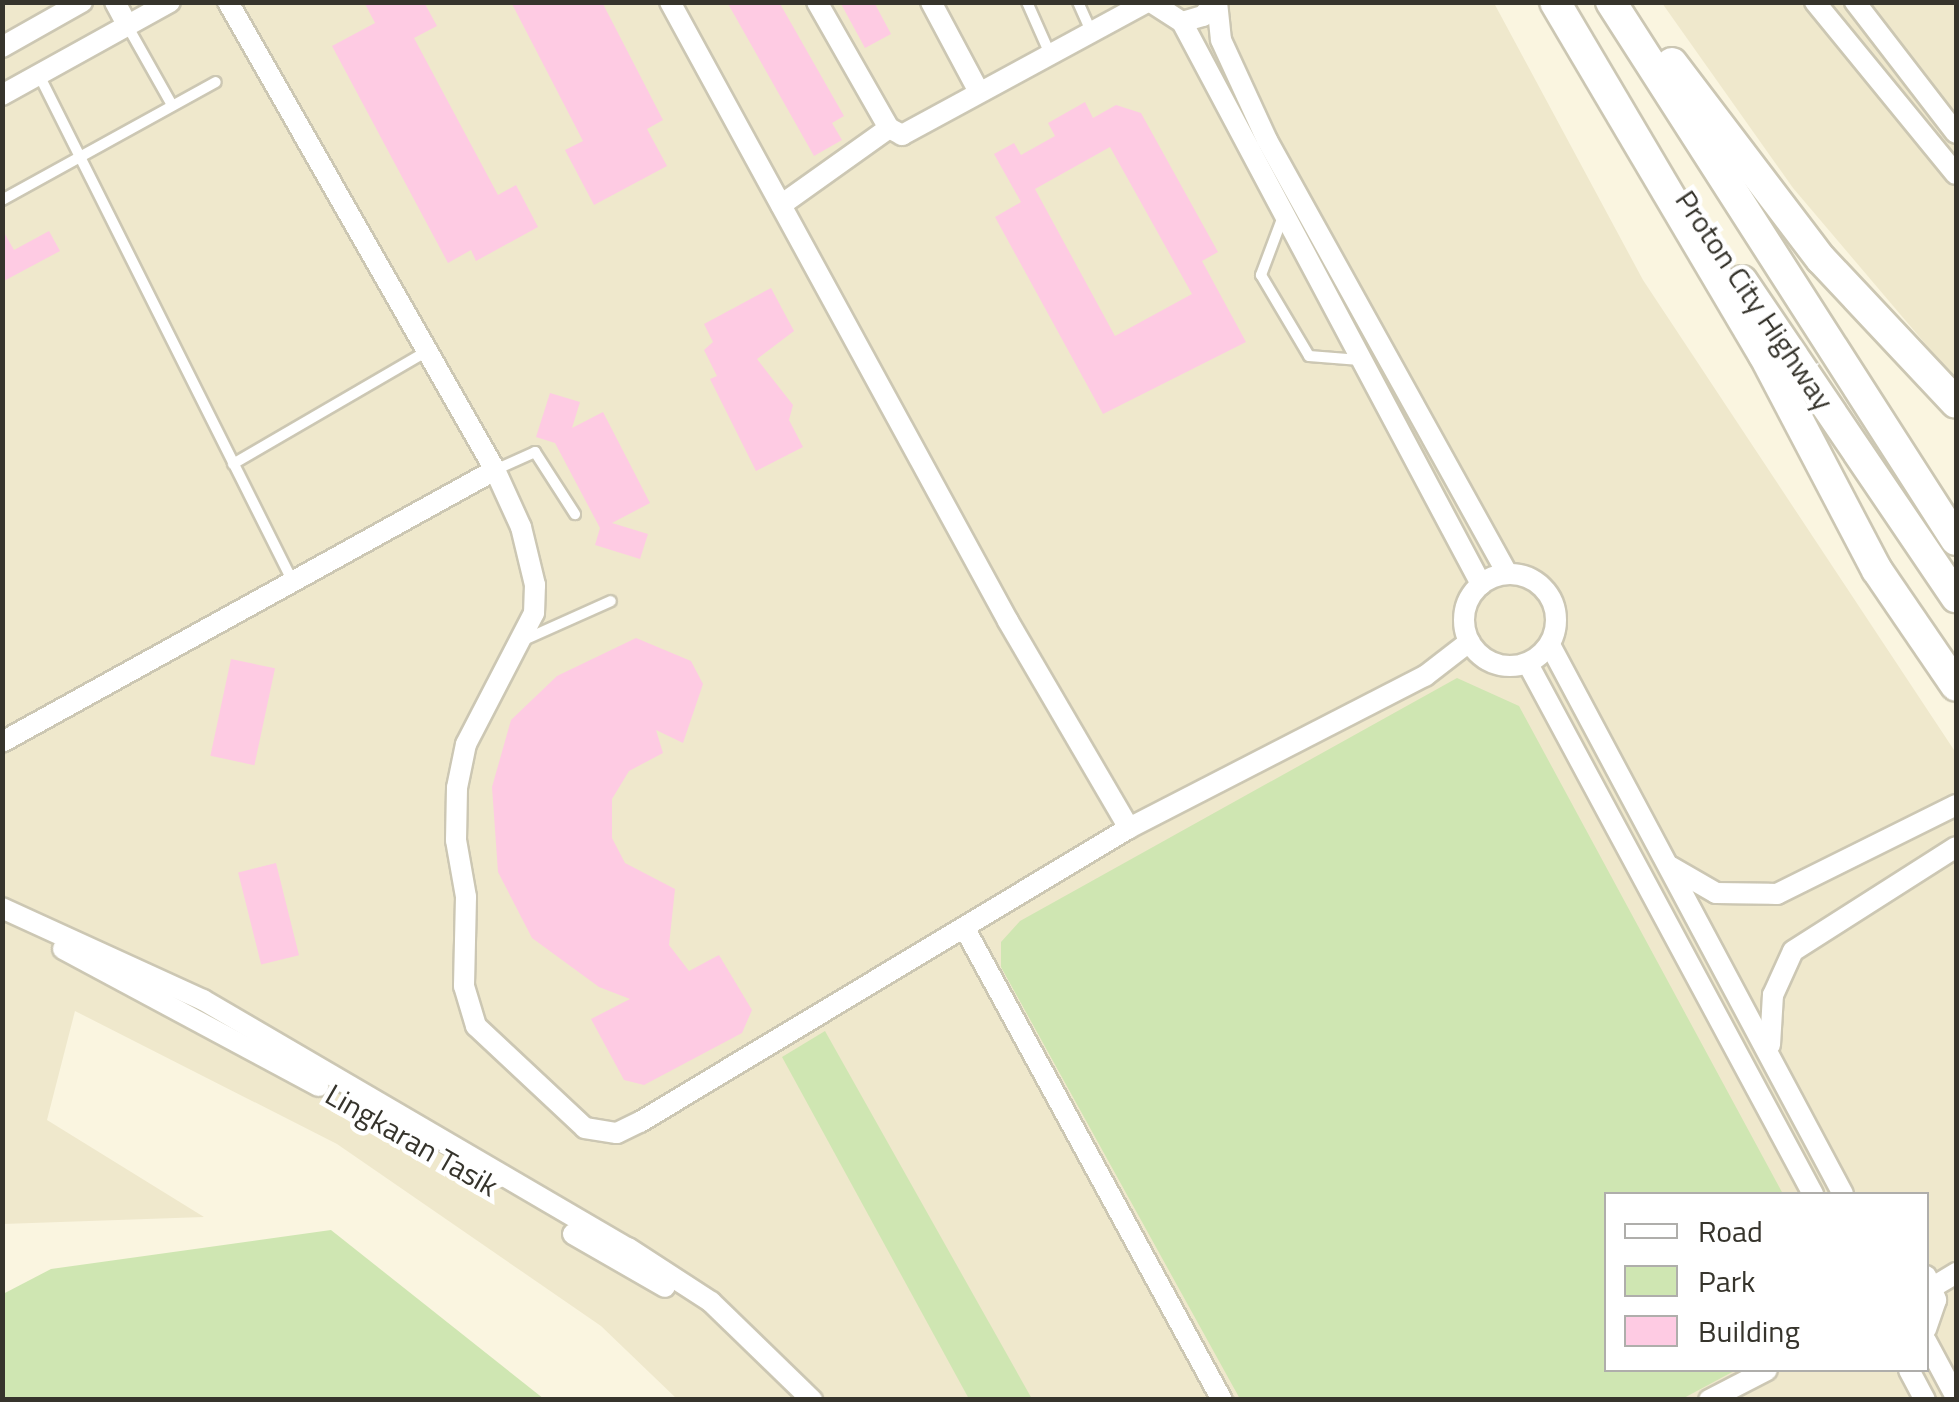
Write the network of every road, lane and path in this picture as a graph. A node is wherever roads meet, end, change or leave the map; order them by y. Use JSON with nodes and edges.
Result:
{"nodes":[{"id":1,"x":82,"y":2,"type":"edge"},
{"id":2,"x":115,"y":2,"type":"edge"},
{"id":3,"x":170,"y":2,"type":"edge"},
{"id":4,"x":228,"y":2,"type":"edge"},
{"id":5,"x":670,"y":2,"type":"edge"},
{"id":6,"x":817,"y":2,"type":"edge"},
{"id":7,"x":930,"y":2,"type":"edge"},
{"id":8,"x":1078,"y":2,"type":"edge"},
{"id":9,"x":1149,"y":2,"type":"edge"},
{"id":10,"x":1216,"y":2,"type":"edge"},
{"id":11,"x":1556,"y":2,"type":"edge"},
{"id":12,"x":1611,"y":2,"type":"edge"},
{"id":13,"x":1624,"y":2,"type":"edge"},
{"id":14,"x":1815,"y":2,"type":"edge"},
{"id":15,"x":1854,"y":2,"type":"edge"},
{"id":16,"x":1026,"y":3,"type":"edge"},
{"id":17,"x":1182,"y":22,"type":"junction"},
{"id":18,"x":128,"y":26,"type":"junction"},
{"id":19,"x":1092,"y":32,"type":"junction"},
{"id":20,"x":2,"y":48,"type":"edge"},
{"id":21,"x":1050,"y":54,"type":"junction"},
{"id":22,"x":39,"y":75,"type":"junction"},
{"id":23,"x":216,"y":82,"type":"dead end"},
{"id":24,"x":978,"y":90,"type":"junction"},
{"id":25,"x":2,"y":95,"type":"edge"},
{"id":26,"x":172,"y":105,"type":"junction"},
{"id":27,"x":889,"y":128,"type":"junction"},
{"id":28,"x":1956,"y":133,"type":"edge"},
{"id":29,"x":82,"y":156,"type":"junction"},
{"id":30,"x":1956,"y":174,"type":"edge"},
{"id":31,"x":2,"y":200,"type":"edge"},
{"id":32,"x":780,"y":205,"type":"junction"},
{"id":33,"x":1282,"y":219,"type":"junction"},
{"id":34,"x":427,"y":351,"type":"junction"},
{"id":35,"x":1360,"y":360,"type":"junction"},
{"id":36,"x":1956,"y":403,"type":"edge"},
{"id":37,"x":232,"y":464,"type":"junction"},
{"id":38,"x":495,"y":470,"type":"junction"},
{"id":39,"x":575,"y":514,"type":"dead end"},
{"id":40,"x":1956,"y":540,"type":"edge"},
{"id":41,"x":1508,"y":574,"type":"junction"},
{"id":42,"x":291,"y":578,"type":"junction"},
{"id":43,"x":1481,"y":584,"type":"junction"},
{"id":44,"x":1956,"y":597,"type":"edge"},
{"id":45,"x":611,"y":602,"type":"dead end"},
{"id":46,"x":524,"y":640,"type":"junction"},
{"id":47,"x":1469,"y":642,"type":"junction"},
{"id":48,"x":1550,"y":645,"type":"junction"},
{"id":49,"x":1528,"y":664,"type":"junction"},
{"id":50,"x":1956,"y":686,"type":"edge"},
{"id":51,"x":2,"y":742,"type":"edge"},
{"id":52,"x":1956,"y":805,"type":"edge"},
{"id":53,"x":1919,"y":826,"type":"junction"},
{"id":54,"x":1129,"y":828,"type":"junction"},
{"id":55,"x":1956,"y":847,"type":"edge"},
{"id":56,"x":1938,"y":858,"type":"junction"},
{"id":57,"x":1665,"y":863,"type":"junction"},
{"id":58,"x":2,"y":908,"type":"edge"},
{"id":59,"x":2,"y":920,"type":"edge"},
{"id":60,"x":965,"y":929,"type":"junction"},
{"id":61,"x":1770,"y":1052,"type":"junction"},
{"id":62,"x":1811,"y":1192,"type":"edge"},
{"id":63,"x":1842,"y":1192,"type":"edge"},
{"id":64,"x":1956,"y":1273,"type":"edge"},
{"id":65,"x":1930,"y":1281,"type":"edge"},
{"id":66,"x":1929,"y":1323,"type":"edge"},
{"id":67,"x":1929,"y":1346,"type":"edge"},
{"id":68,"x":1763,"y":1372,"type":"edge"},
{"id":69,"x":1910,"y":1372,"type":"edge"},
{"id":70,"x":1956,"y":1396,"type":"edge"},
{"id":71,"x":794,"y":1400,"type":"edge"},
{"id":72,"x":812,"y":1400,"type":"edge"},
{"id":73,"x":1222,"y":1400,"type":"edge"},
{"id":74,"x":1710,"y":1400,"type":"edge"},
{"id":75,"x":1926,"y":1400,"type":"edge"}],
"edges":[{"from":1,"to":20,"type":"street"},
{"from":2,"to":18,"type":"street"},
{"from":3,"to":18,"type":"street"},
{"from":4,"to":34,"type":"street"},
{"from":5,"to":32,"type":"street"},
{"from":6,"to":27,"type":"street"},
{"from":7,"to":24,"type":"street"},
{"from":8,"to":19,"type":"lane"},
{"from":9,"to":17,"type":"street"},
{"from":9,"to":19,"type":"street"},
{"from":10,"to":17,"type":"street"},
{"from":10,"to":41,"type":"street"},
{"from":11,"to":44,"type":"main road","name":"Proton City Highway"},
{"from":11,"to":50,"type":"main road"},
{"from":12,"to":40,"type":"main road","name":"Proton City Highway"},
{"from":13,"to":36,"type":"main road"},
{"from":14,"to":30,"type":"street"},
{"from":15,"to":28,"type":"street"},
{"from":16,"to":21,"type":"lane"},
{"from":17,"to":33,"type":"street"},
{"from":18,"to":22,"type":"street"},
{"from":18,"to":26,"type":"lane"},
{"from":19,"to":21,"type":"street"},
{"from":21,"to":24,"type":"street"},
{"from":22,"to":25,"type":"street"},
{"from":22,"to":29,"type":"lane"},
{"from":23,"to":26,"type":"lane"},
{"from":24,"to":27,"type":"street"},
{"from":26,"to":29,"type":"lane"},
{"from":27,"to":32,"type":"street"},
{"from":29,"to":31,"type":"lane"},
{"from":29,"to":37,"type":"lane"},
{"from":32,"to":54,"type":"street"},
{"from":33,"to":35,"type":"street"},
{"from":33,"to":35,"type":"lane"},
{"from":34,"to":37,"type":"lane"},
{"from":34,"to":38,"type":"street"},
{"from":35,"to":43,"type":"street"},
{"from":37,"to":42,"type":"lane"},
{"from":38,"to":39,"type":"lane"},
{"from":38,"to":42,"type":"street"},
{"from":38,"to":46,"type":"street"},
{"from":41,"to":43,"type":"street"},
{"from":41,"to":48,"type":"street"},
{"from":42,"to":51,"type":"street"},
{"from":43,"to":47,"type":"street"},
{"from":45,"to":46,"type":"lane"},
{"from":46,"to":60,"type":"street"},
{"from":47,"to":49,"type":"street"},
{"from":47,"to":54,"type":"street"},
{"from":48,"to":49,"type":"street"},
{"from":48,"to":57,"type":"street"},
{"from":49,"to":62,"type":"street"},
{"from":52,"to":53,"type":"street"},
{"from":53,"to":56,"type":"street"},
{"from":53,"to":57,"type":"street"},
{"from":54,"to":60,"type":"street"},
{"from":55,"to":56,"type":"street"},
{"from":56,"to":61,"type":"street"},
{"from":57,"to":61,"type":"street"},
{"from":58,"to":72,"type":"street"},
{"from":59,"to":71,"type":"street","name":"Lingkaran Tasik"},
{"from":60,"to":73,"type":"street"},
{"from":61,"to":63,"type":"street"},
{"from":64,"to":65,"type":"street"},
{"from":65,"to":66,"type":"street"},
{"from":67,"to":70,"type":"street"},
{"from":68,"to":74,"type":"street"},
{"from":69,"to":75,"type":"street"}]}
